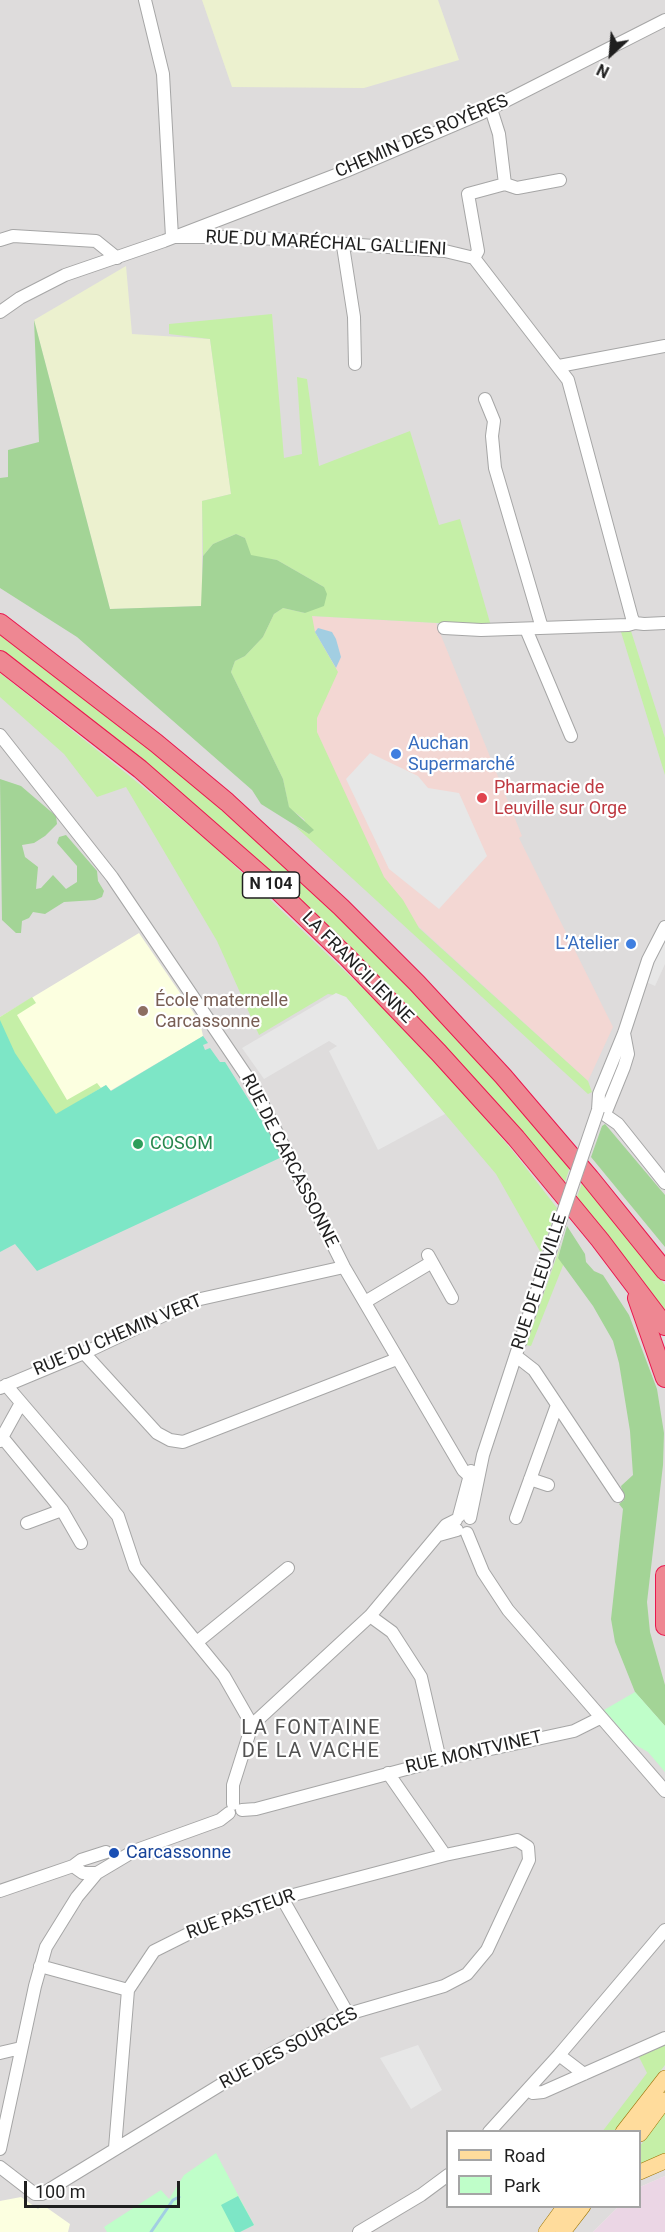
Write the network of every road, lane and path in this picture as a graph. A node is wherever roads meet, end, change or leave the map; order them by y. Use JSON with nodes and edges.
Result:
{"nodes":[{"id":1,"x":145,"y":0,"type":"edge"},
{"id":2,"x":665,"y":20,"type":"edge"},
{"id":3,"x":491,"y":109,"type":"junction"},
{"id":4,"x":560,"y":180,"type":"dead end"},
{"id":5,"x":505,"y":184,"type":"junction"},
{"id":6,"x":172,"y":237,"type":"junction"},
{"id":7,"x":0,"y":240,"type":"edge"},
{"id":8,"x":343,"y":246,"type":"junction"},
{"id":9,"x":117,"y":258,"type":"junction"},
{"id":10,"x":474,"y":258,"type":"junction"},
{"id":11,"x":0,"y":312,"type":"edge"},
{"id":12,"x":665,"y":346,"type":"edge"},
{"id":13,"x":355,"y":364,"type":"dead end"},
{"id":14,"x":559,"y":366,"type":"junction"},
{"id":15,"x":485,"y":399,"type":"dead end"},
{"id":16,"x":0,"y":623,"type":"edge"},
{"id":17,"x":635,"y":623,"type":"junction"},
{"id":18,"x":665,"y":623,"type":"edge"},
{"id":19,"x":444,"y":628,"type":"dead end"},
{"id":20,"x":542,"y":628,"type":"junction"},
{"id":21,"x":526,"y":629,"type":"junction"},
{"id":22,"x":0,"y":660,"type":"edge"},
{"id":23,"x":0,"y":735,"type":"edge"},
{"id":24,"x":571,"y":736,"type":"dead end"},
{"id":25,"x":665,"y":927,"type":"edge"},
{"id":26,"x":598,"y":1110,"type":"junction"},
{"id":27,"x":665,"y":1184,"type":"edge"},
{"id":28,"x":344,"y":1267,"type":"junction"},
{"id":29,"x":663,"y":1268,"type":"edge"},
{"id":30,"x":630,"y":1279,"type":"junction"},
{"id":31,"x":452,"y":1298,"type":"dead end"},
{"id":32,"x":365,"y":1302,"type":"junction"},
{"id":33,"x":665,"y":1326,"type":"edge"},
{"id":34,"x":84,"y":1353,"type":"junction"},
{"id":35,"x":516,"y":1356,"type":"junction"},
{"id":36,"x":397,"y":1359,"type":"junction"},
{"id":37,"x":665,"y":1378,"type":"edge"},
{"id":38,"x":3,"y":1387,"type":"edge"},
{"id":39,"x":21,"y":1403,"type":"junction"},
{"id":40,"x":557,"y":1405,"type":"junction"},
{"id":41,"x":1,"y":1439,"type":"edge"},
{"id":42,"x":472,"y":1479,"type":"junction"},
{"id":43,"x":530,"y":1479,"type":"junction"},
{"id":44,"x":548,"y":1485,"type":"dead end"},
{"id":45,"x":618,"y":1496,"type":"dead end"},
{"id":46,"x":62,"y":1510,"type":"junction"},
{"id":47,"x":516,"y":1518,"type":"dead end"},
{"id":48,"x":27,"y":1523,"type":"dead end"},
{"id":49,"x":462,"y":1523,"type":"junction"},
{"id":50,"x":81,"y":1543,"type":"dead end"},
{"id":51,"x":288,"y":1568,"type":"dead end"},
{"id":52,"x":665,"y":1575,"type":"edge"},
{"id":53,"x":370,"y":1616,"type":"junction"},
{"id":54,"x":665,"y":1626,"type":"edge"},
{"id":55,"x":196,"y":1642,"type":"junction"},
{"id":56,"x":600,"y":1718,"type":"junction"},
{"id":57,"x":252,"y":1725,"type":"junction"},
{"id":58,"x":440,"y":1760,"type":"junction"},
{"id":59,"x":388,"y":1773,"type":"junction"},
{"id":60,"x":665,"y":1791,"type":"edge"},
{"id":61,"x":235,"y":1809,"type":"junction"},
{"id":62,"x":528,"y":1847,"type":"joint"},
{"id":63,"x":106,"y":1852,"type":"dead end"},
{"id":64,"x":445,"y":1855,"type":"junction"},
{"id":65,"x":73,"y":1866,"type":"junction"},
{"id":66,"x":97,"y":1873,"type":"junction"},
{"id":67,"x":0,"y":1891,"type":"edge"},
{"id":68,"x":282,"y":1898,"type":"junction"},
{"id":69,"x":665,"y":1930,"type":"edge"},
{"id":70,"x":40,"y":1966,"type":"junction"},
{"id":71,"x":128,"y":1990,"type":"junction"},
{"id":72,"x":348,"y":2014,"type":"junction"},
{"id":73,"x":665,"y":2038,"type":"edge"},
{"id":74,"x":21,"y":2049,"type":"junction"},
{"id":75,"x":0,"y":2053,"type":"edge"},
{"id":76,"x":559,"y":2055,"type":"junction"},
{"id":77,"x":584,"y":2074,"type":"junction"},
{"id":78,"x":665,"y":2078,"type":"edge"},
{"id":79,"x":528,"y":2090,"type":"junction"},
{"id":80,"x":665,"y":2100,"type":"edge"},
{"id":81,"x":491,"y":2130,"type":"edge"},
{"id":82,"x":625,"y":2130,"type":"edge"},
{"id":83,"x":641,"y":2131,"type":"edge"},
{"id":84,"x":115,"y":2148,"type":"junction"},
{"id":85,"x":0,"y":2149,"type":"edge"},
{"id":86,"x":665,"y":2161,"type":"edge"},
{"id":87,"x":0,"y":2167,"type":"edge"},
{"id":88,"x":641,"y":2171,"type":"edge"},
{"id":89,"x":446,"y":2176,"type":"edge"},
{"id":90,"x":564,"y":2208,"type":"edge"},
{"id":91,"x":582,"y":2208,"type":"edge"},
{"id":92,"x":593,"y":2208,"type":"edge"},
{"id":93,"x":568,"y":2227,"type":"edge"},
{"id":94,"x":359,"y":2232,"type":"edge"},
{"id":95,"x":546,"y":2232,"type":"edge"}],
"edges":[{"from":1,"to":6,"type":"street"},
{"from":2,"to":3,"type":"street","name":"CHEMIN DES ROYÈRES"},
{"from":3,"to":5,"type":"street"},
{"from":3,"to":6,"type":"street","name":"CHEMIN DES ROYÈRES"},
{"from":4,"to":5,"type":"street"},
{"from":5,"to":10,"type":"street"},
{"from":6,"to":8,"type":"street","name":"RUE DU MARÉCHAL GALLIENI"},
{"from":6,"to":9,"type":"street","name":"CHEMIN DES ROYÈRES"},
{"from":7,"to":9,"type":"street"},
{"from":8,"to":10,"type":"street","name":"RUE DU MARÉCHAL GALLIENI"},
{"from":8,"to":13,"type":"street"},
{"from":9,"to":11,"type":"street","name":"CHEMIN DES ROYÈRES"},
{"from":10,"to":14,"type":"street"},
{"from":12,"to":14,"type":"street"},
{"from":14,"to":17,"type":"street"},
{"from":15,"to":20,"type":"street"},
{"from":16,"to":29,"type":"highway","name":"LA FRANCILIENNE","number":"N 104"},
{"from":17,"to":18,"type":"street"},
{"from":17,"to":20,"type":"street"},
{"from":19,"to":21,"type":"street"},
{"from":20,"to":21,"type":"street"},
{"from":21,"to":24,"type":"street"},
{"from":22,"to":30,"type":"highway","name":"LA FRANCILIENNE","number":"N 104"},
{"from":23,"to":28,"type":"street","name":"RUE DE CARCASSONNE"},
{"from":25,"to":26,"type":"street","name":"RUE DE LEUVILLE"},
{"from":26,"to":27,"type":"street"},
{"from":26,"to":35,"type":"street","name":"RUE DE LEUVILLE","bridge":true},
{"from":28,"to":32,"type":"street","name":"RUE DE CARCASSONNE"},
{"from":28,"to":34,"type":"street","name":"RUE DU CHEMIN VERT"},
{"from":30,"to":33,"type":"highway","name":"LA FRANCILIENNE","number":"N 104"},
{"from":30,"to":37,"type":"highway"},
{"from":31,"to":32,"type":"street"},
{"from":32,"to":36,"type":"street","name":"RUE DE CARCASSONNE"},
{"from":34,"to":36,"type":"street"},
{"from":34,"to":38,"type":"street","name":"RUE DU CHEMIN VERT"},
{"from":35,"to":40,"type":"street"},
{"from":35,"to":42,"type":"street","name":"RUE DE LEUVILLE"},
{"from":36,"to":42,"type":"street","name":"RUE DE CARCASSONNE"},
{"from":38,"to":39,"type":"street"},
{"from":39,"to":41,"type":"street"},
{"from":39,"to":55,"type":"street"},
{"from":40,"to":43,"type":"street"},
{"from":40,"to":45,"type":"street"},
{"from":41,"to":46,"type":"street"},
{"from":42,"to":49,"type":"street","name":"RUE DE LEUVILLE"},
{"from":43,"to":44,"type":"street"},
{"from":43,"to":47,"type":"street"},
{"from":46,"to":48,"type":"street"},
{"from":46,"to":50,"type":"street"},
{"from":49,"to":53,"type":"street"},
{"from":49,"to":56,"type":"street"},
{"from":51,"to":55,"type":"street"},
{"from":52,"to":54,"type":"highway"},
{"from":53,"to":57,"type":"street"},
{"from":53,"to":58,"type":"street"},
{"from":55,"to":57,"type":"street"},
{"from":56,"to":58,"type":"street","name":"RUE MONTVINET"},
{"from":56,"to":60,"type":"street"},
{"from":57,"to":61,"type":"street"},
{"from":58,"to":59,"type":"street","name":"RUE MONTVINET"},
{"from":59,"to":61,"type":"street","name":"RUE MONTVINET"},
{"from":59,"to":64,"type":"street"},
{"from":61,"to":66,"type":"street","name":"RUE MONTVINET"},
{"from":62,"to":64,"type":"street","name":"RUE PASTEUR"},
{"from":62,"to":72,"type":"street","name":"RUE DES SOURCES"},
{"from":63,"to":65,"type":"street"},
{"from":64,"to":68,"type":"street","name":"RUE PASTEUR"},
{"from":65,"to":66,"type":"street"},
{"from":65,"to":67,"type":"street"},
{"from":66,"to":70,"type":"street","name":"RUE MONTVINET"},
{"from":68,"to":71,"type":"street","name":"RUE PASTEUR"},
{"from":68,"to":72,"type":"street"},
{"from":69,"to":76,"type":"street"},
{"from":70,"to":71,"type":"street"},
{"from":70,"to":74,"type":"street","name":"RUE MONTVINET"},
{"from":71,"to":84,"type":"street","name":"RUE PASTEUR"},
{"from":72,"to":84,"type":"street","name":"RUE DES SOURCES"},
{"from":73,"to":77,"type":"street"},
{"from":74,"to":75,"type":"street"},
{"from":74,"to":85,"type":"street","name":"RUE MONTVINET"},
{"from":76,"to":77,"type":"street"},
{"from":76,"to":79,"type":"street"},
{"from":77,"to":79,"type":"street"},
{"from":78,"to":82,"type":"main road"},
{"from":79,"to":81,"type":"street"},
{"from":80,"to":83,"type":"main road"},
{"from":84,"to":87,"type":"street","name":"RUE DES SOURCES"},
{"from":86,"to":88,"type":"main road"},
{"from":89,"to":94,"type":"street"},
{"from":90,"to":95,"type":"main road"},
{"from":91,"to":93,"type":"main road"},
{"from":92,"to":93,"type":"main road"}]}
